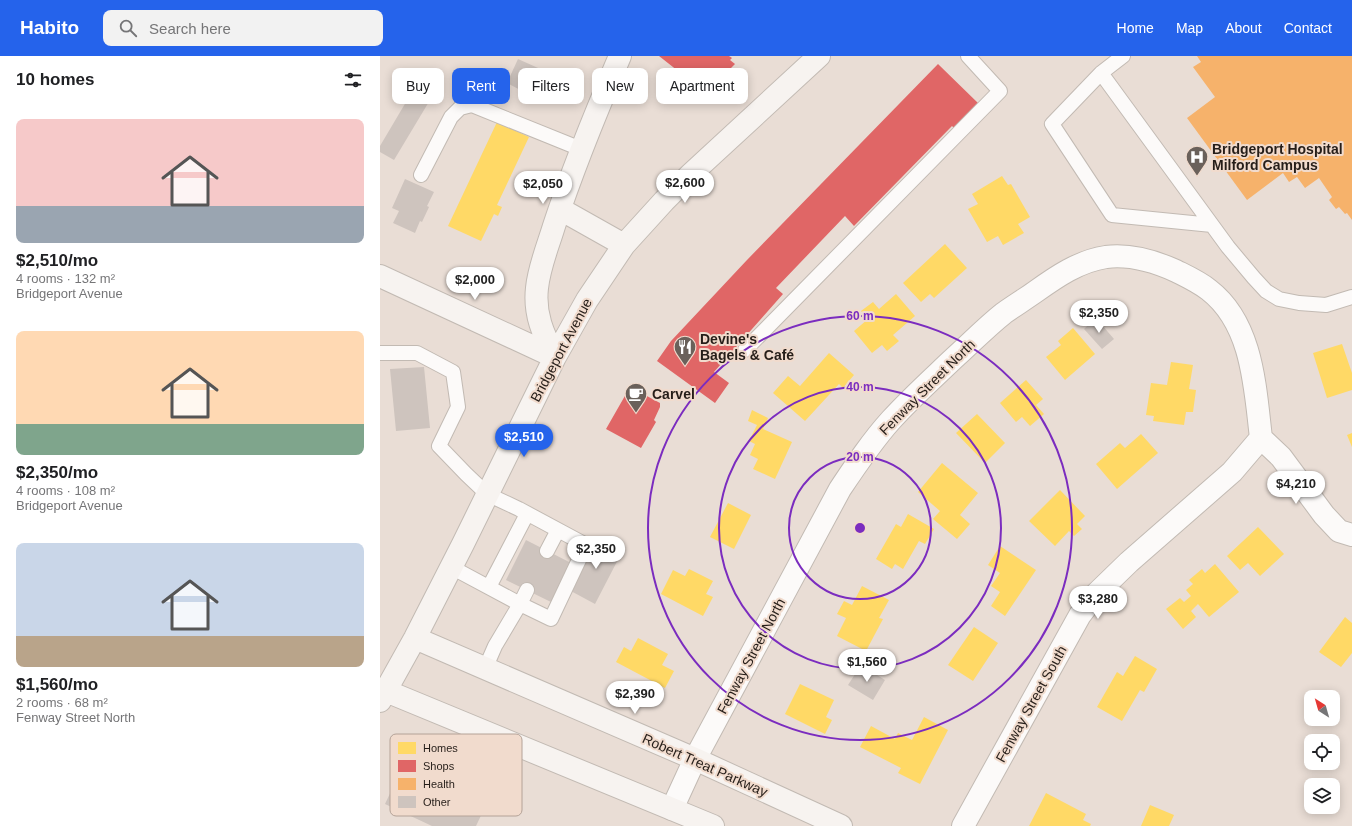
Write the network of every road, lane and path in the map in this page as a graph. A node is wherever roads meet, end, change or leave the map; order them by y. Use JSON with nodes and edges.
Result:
{"nodes":[{"id":1,"x":620,"y":56,"type":"edge"},
{"id":2,"x":819,"y":56,"type":"edge"},
{"id":3,"x":968,"y":56,"type":"edge"},
{"id":4,"x":1124,"y":56,"type":"edge"},
{"id":5,"x":1101,"y":73,"type":"junction"},
{"id":6,"x":581,"y":150,"type":"junction"},
{"id":7,"x":421,"y":175,"type":"dead end"},
{"id":8,"x":560,"y":209,"type":"junction"},
{"id":9,"x":1212,"y":225,"type":"junction"},
{"id":10,"x":624,"y":245,"type":"junction"},
{"id":11,"x":380,"y":276,"type":"edge"},
{"id":12,"x":1352,"y":297,"type":"edge"},
{"id":13,"x":745,"y":350,"type":"dead end"},
{"id":14,"x":380,"y":353,"type":"edge"},
{"id":15,"x":555,"y":357,"type":"junction"},
{"id":16,"x":1261,"y":438,"type":"junction"},
{"id":17,"x":487,"y":494,"type":"junction"},
{"id":18,"x":527,"y":514,"type":"junction"},
{"id":19,"x":558,"y":530,"type":"junction"},
{"id":20,"x":1352,"y":535,"type":"edge"},
{"id":21,"x":547,"y":551,"type":"dead end"},
{"id":22,"x":451,"y":567,"type":"junction"},
{"id":23,"x":489,"y":587,"type":"junction"},
{"id":24,"x":527,"y":590,"type":"dead end"},
{"id":25,"x":520,"y":604,"type":"junction"},
{"id":26,"x":415,"y":638,"type":"junction"},
{"id":27,"x":485,"y":669,"type":"junction"},
{"id":28,"x":383,"y":696,"type":"edge"},
{"id":29,"x":480,"y":734,"type":"edge"},
{"id":30,"x":522,"y":750,"type":"edge"},
{"id":31,"x":695,"y":760,"type":"junction"},
{"id":32,"x":672,"y":809,"type":"junction"},
{"id":33,"x":713,"y":826,"type":"edge"},
{"id":34,"x":841,"y":826,"type":"edge"},
{"id":35,"x":963,"y":826,"type":"edge"}],
"edges":[{"from":1,"to":6,"type":"main road"},
{"from":2,"to":10,"type":"main road","name":"Bridgeport Avenue"},
{"from":3,"to":13,"type":"lane"},
{"from":4,"to":5,"type":"lane"},
{"from":5,"to":9,"type":"lane"},
{"from":5,"to":9,"type":"lane"},
{"from":6,"to":7,"type":"lane"},
{"from":6,"to":8,"type":"main road"},
{"from":8,"to":10,"type":"main road"},
{"from":8,"to":15,"type":"main road"},
{"from":9,"to":12,"type":"lane"},
{"from":10,"to":15,"type":"main road","name":"Bridgeport Avenue"},
{"from":11,"to":15,"type":"main road"},
{"from":14,"to":17,"type":"lane"},
{"from":15,"to":17,"type":"main road","name":"Bridgeport Avenue"},
{"from":16,"to":20,"type":"street"},
{"from":16,"to":31,"type":"street","name":"Fenway Street North"},
{"from":16,"to":35,"type":"street","name":"Fenway Street South"},
{"from":17,"to":18,"type":"lane"},
{"from":17,"to":22,"type":"main road","name":"Bridgeport Avenue"},
{"from":18,"to":19,"type":"lane"},
{"from":18,"to":23,"type":"lane"},
{"from":19,"to":21,"type":"lane"},
{"from":19,"to":25,"type":"lane"},
{"from":22,"to":23,"type":"lane"},
{"from":22,"to":26,"type":"main road","name":"Bridgeport Avenue"},
{"from":23,"to":25,"type":"lane"},
{"from":24,"to":25,"type":"lane"},
{"from":25,"to":27,"type":"lane"},
{"from":26,"to":27,"type":"main road","name":"Robert Treat Parkway"},
{"from":26,"to":28,"type":"main road","name":"Bridgeport Avenue"},
{"from":27,"to":31,"type":"main road","name":"Robert Treat Parkway"},
{"from":28,"to":29,"type":"main road"},
{"from":30,"to":32,"type":"main road"},
{"from":31,"to":32,"type":"street","name":"Fenway Street North"},
{"from":31,"to":34,"type":"main road","name":"Robert Treat Parkway"},
{"from":32,"to":33,"type":"main road"}]}
